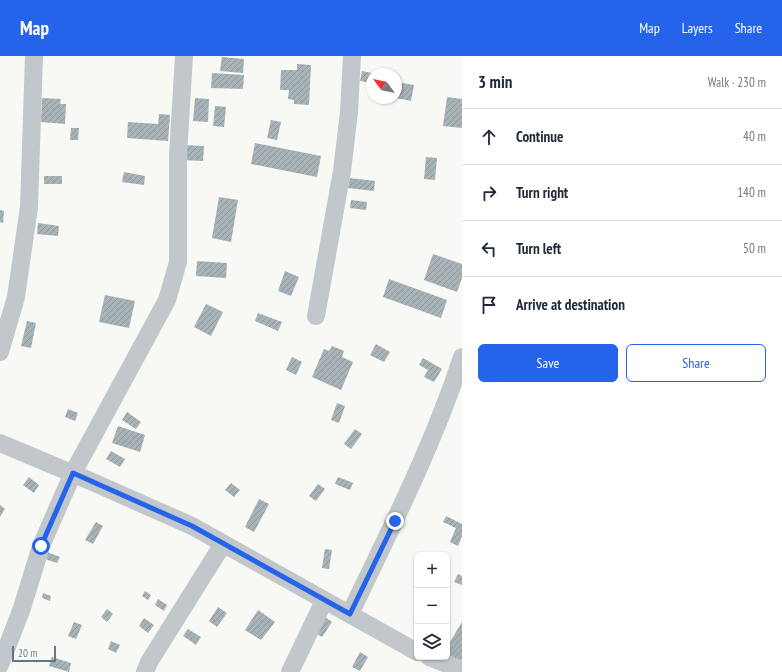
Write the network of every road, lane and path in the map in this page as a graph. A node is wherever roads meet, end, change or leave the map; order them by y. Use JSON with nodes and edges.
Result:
{"nodes":[{"id":1,"x":34,"y":56,"type":"edge"},
{"id":2,"x":184,"y":56,"type":"edge"},
{"id":3,"x":352,"y":56,"type":"edge"},
{"id":4,"x":316,"y":316,"type":"dead end"},
{"id":5,"x":0,"y":352,"type":"edge"},
{"id":6,"x":462,"y":357,"type":"edge"},
{"id":7,"x":0,"y":443,"type":"edge"},
{"id":8,"x":73,"y":473,"type":"junction"},
{"id":9,"x":223,"y":544,"type":"junction"},
{"id":10,"x":324,"y":601,"type":"junction"},
{"id":11,"x":350,"y":614,"type":"junction"},
{"id":12,"x":414,"y":653,"type":"edge"},
{"id":13,"x":425,"y":660,"type":"edge"},
{"id":14,"x":0,"y":665,"type":"edge"},
{"id":15,"x":462,"y":670,"type":"edge"},
{"id":16,"x":145,"y":672,"type":"edge"},
{"id":17,"x":290,"y":672,"type":"edge"}],
"edges":[{"from":1,"to":5,"type":"street"},
{"from":2,"to":8,"type":"street"},
{"from":3,"to":4,"type":"street"},
{"from":6,"to":11,"type":"street"},
{"from":7,"to":8,"type":"street"},
{"from":8,"to":9,"type":"street"},
{"from":8,"to":14,"type":"street"},
{"from":9,"to":10,"type":"street"},
{"from":9,"to":16,"type":"street"},
{"from":10,"to":11,"type":"street"},
{"from":10,"to":17,"type":"street"},
{"from":11,"to":12,"type":"street"},
{"from":13,"to":15,"type":"street"}]}
